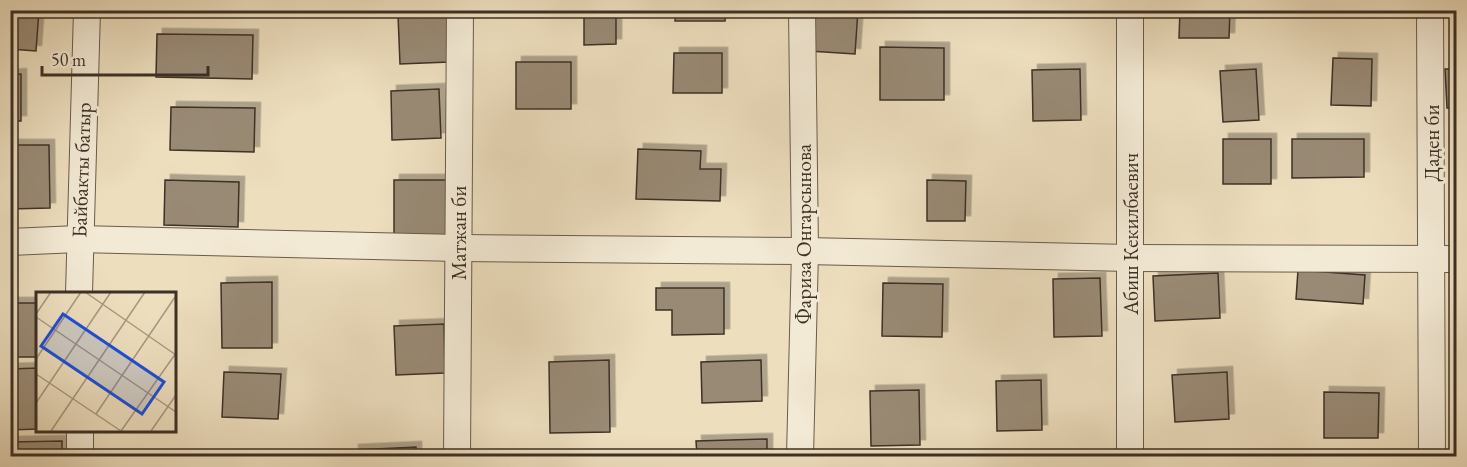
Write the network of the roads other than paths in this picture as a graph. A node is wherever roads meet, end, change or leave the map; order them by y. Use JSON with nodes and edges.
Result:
{"nodes":[{"id":1,"x":87,"y":10,"type":"edge"},
{"id":2,"x":460,"y":10,"type":"edge"},
{"id":3,"x":802,"y":10,"type":"edge"},
{"id":4,"x":1130,"y":10,"type":"edge"},
{"id":5,"x":1430,"y":10,"type":"edge"},
{"id":6,"x":78,"y":239,"type":"junction"},
{"id":7,"x":10,"y":242,"type":"edge"},
{"id":8,"x":458,"y":248,"type":"junction"},
{"id":9,"x":805,"y":251,"type":"junction"},
{"id":10,"x":1130,"y":258,"type":"junction"},
{"id":11,"x":1444,"y":260,"type":"edge"},
{"id":12,"x":79,"y":292,"type":"edge"},
{"id":13,"x":80,"y":431,"type":"edge"},
{"id":14,"x":80,"y":456,"type":"edge"},
{"id":15,"x":458,"y":456,"type":"edge"},
{"id":16,"x":800,"y":456,"type":"edge"},
{"id":17,"x":1130,"y":456,"type":"edge"},
{"id":18,"x":1432,"y":456,"type":"edge"}],
"edges":[{"from":1,"to":6,"type":"street","name":"Байбакты батыр"},
{"from":2,"to":8,"type":"street","name":"Матжан би"},
{"from":3,"to":9,"type":"street","name":"Фариза Онгарсынова"},
{"from":4,"to":10,"type":"street","name":"Абиш Кекилбаевич"},
{"from":5,"to":11,"type":"street","name":"Даден би"},
{"from":6,"to":7,"type":"street"},
{"from":6,"to":8,"type":"street"},
{"from":6,"to":12,"type":"street","name":"Байбакты батыр"},
{"from":8,"to":9,"type":"street"},
{"from":8,"to":15,"type":"street","name":"Матжан би"},
{"from":9,"to":10,"type":"street"},
{"from":9,"to":16,"type":"street","name":"Фариза Онгарсынова"},
{"from":10,"to":11,"type":"street"},
{"from":10,"to":17,"type":"street","name":"Абиш Кекилбаевич"},
{"from":11,"to":18,"type":"street","name":"Даден би"},
{"from":13,"to":14,"type":"street"}]}
